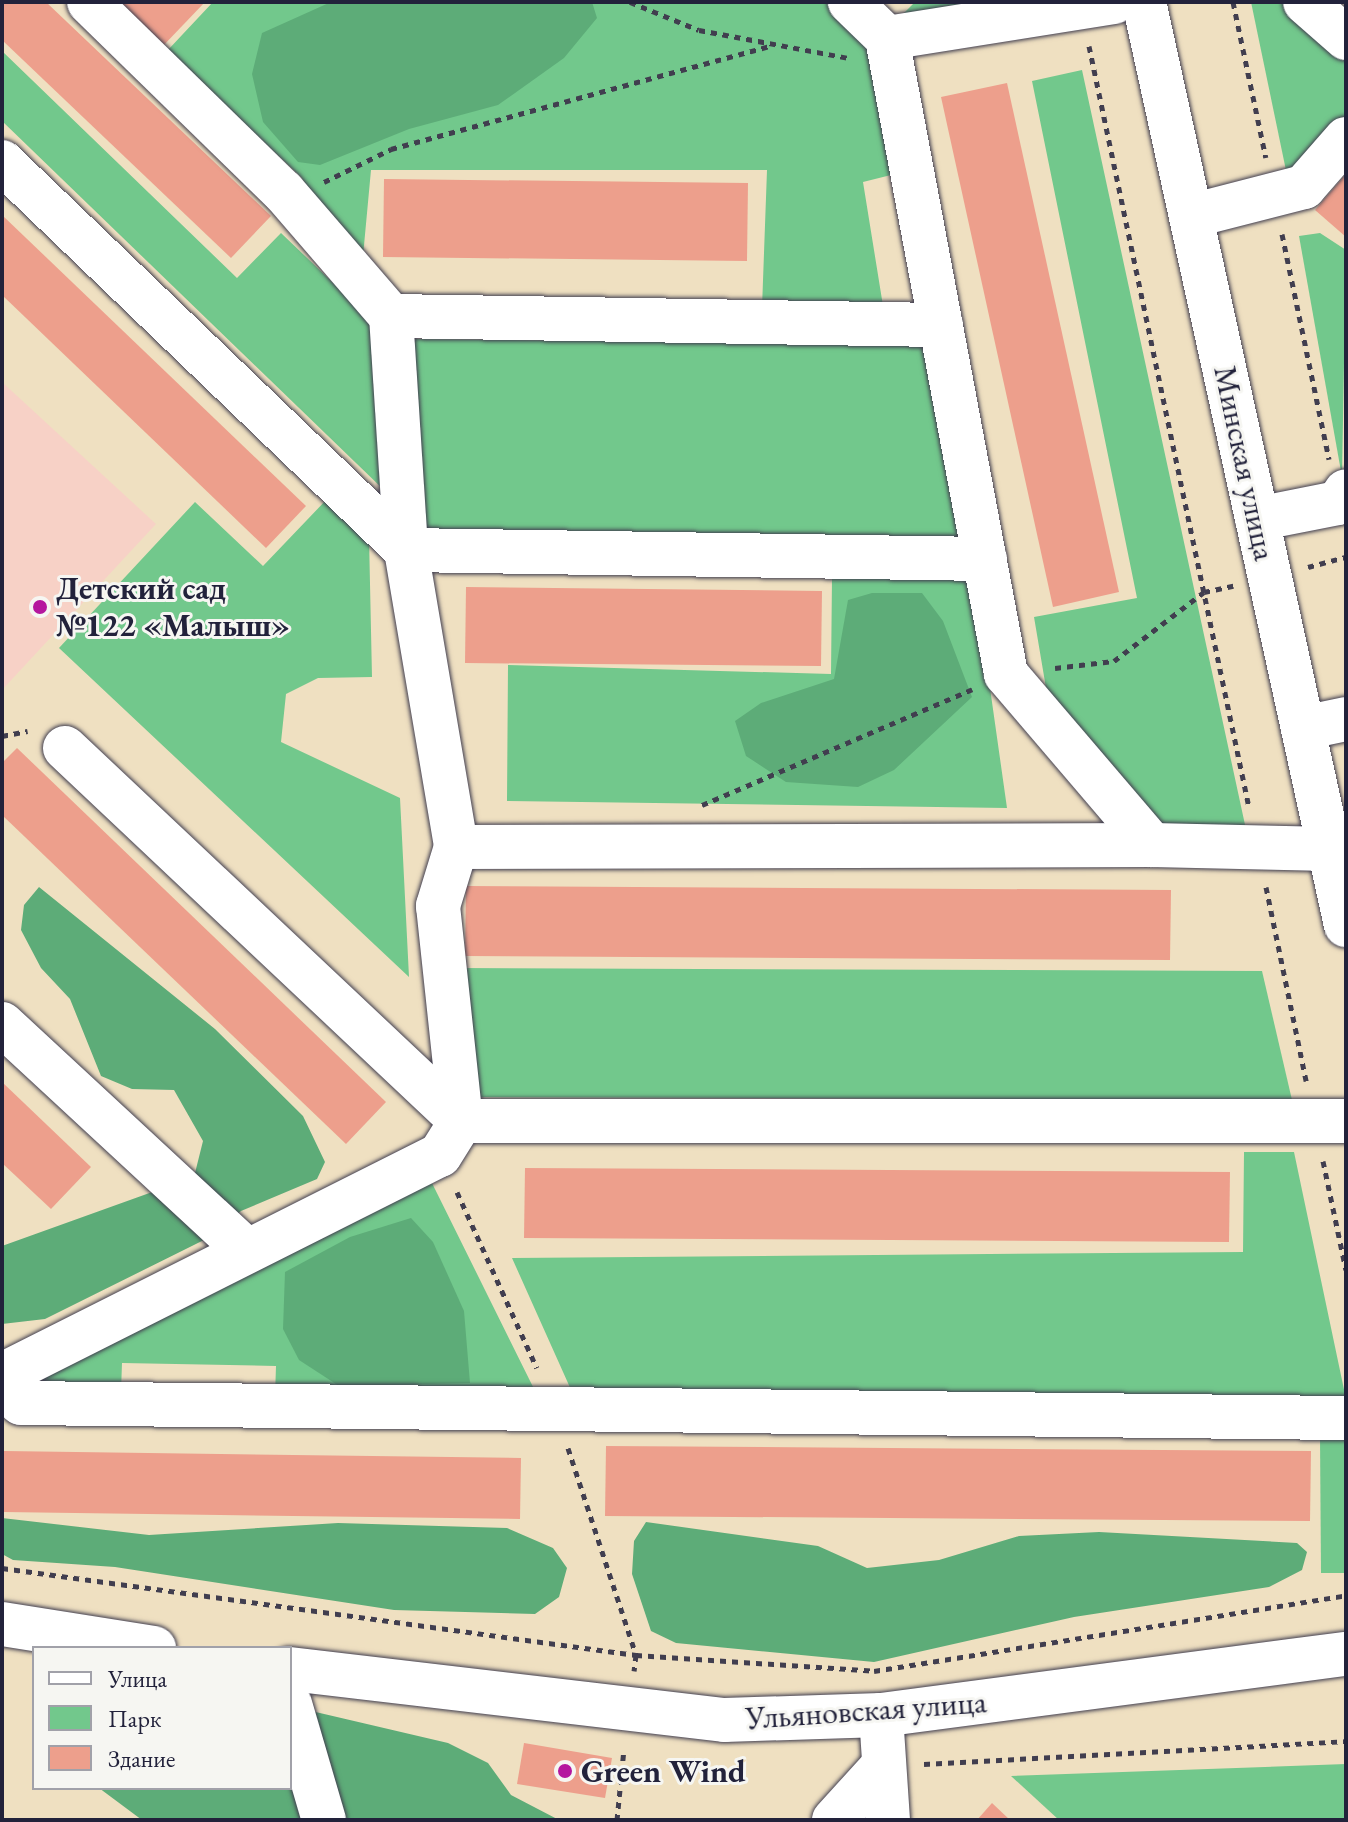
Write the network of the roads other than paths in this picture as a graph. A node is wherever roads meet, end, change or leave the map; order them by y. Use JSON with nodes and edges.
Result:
{"nodes":[{"id":1,"x":89,"y":2,"type":"edge"},
{"id":2,"x":850,"y":2,"type":"edge"},
{"id":3,"x":1144,"y":2,"type":"edge"},
{"id":4,"x":1305,"y":2,"type":"edge"},
{"id":5,"x":1098,"y":7,"type":"edge"},
{"id":6,"x":1346,"y":38,"type":"edge"},
{"id":7,"x":889,"y":50,"type":"junction"},
{"id":8,"x":1346,"y":139,"type":"edge"},
{"id":9,"x":2,"y":162,"type":"edge"},
{"id":10,"x":1191,"y":216,"type":"junction"},
{"id":11,"x":391,"y":316,"type":"junction"},
{"id":12,"x":941,"y":325,"type":"junction"},
{"id":13,"x":1343,"y":501,"type":"edge"},
{"id":14,"x":1257,"y":519,"type":"junction"},
{"id":15,"x":406,"y":550,"type":"junction"},
{"id":16,"x":985,"y":559,"type":"junction"},
{"id":17,"x":1346,"y":719,"type":"edge"},
{"id":18,"x":1303,"y":728,"type":"junction"},
{"id":19,"x":65,"y":748,"type":"dead end"},
{"id":20,"x":1152,"y":845,"type":"junction"},
{"id":21,"x":456,"y":847,"type":"junction"},
{"id":22,"x":1329,"y":849,"type":"junction"},
{"id":23,"x":1346,"y":925,"type":"edge"},
{"id":24,"x":2,"y":1024,"type":"edge"},
{"id":25,"x":461,"y":1121,"type":"junction"},
{"id":26,"x":1330,"y":1121,"type":"edge"},
{"id":27,"x":247,"y":1251,"type":"junction"},
{"id":28,"x":2,"y":1375,"type":"edge"},
{"id":29,"x":2,"y":1386,"type":"edge"},
{"id":30,"x":1346,"y":1418,"type":"edge"},
{"id":31,"x":2,"y":1624,"type":"edge"},
{"id":32,"x":141,"y":1646,"type":"edge"},
{"id":33,"x":1346,"y":1654,"type":"edge"},
{"id":34,"x":292,"y":1669,"type":"edge"},
{"id":35,"x":292,"y":1711,"type":"edge"},
{"id":36,"x":881,"y":1715,"type":"junction"},
{"id":37,"x":883,"y":1766,"type":"junction"},
{"id":38,"x":324,"y":1820,"type":"edge"},
{"id":39,"x":834,"y":1820,"type":"edge"},
{"id":40,"x":888,"y":1820,"type":"edge"}],
"edges":[{"from":1,"to":11,"type":"street"},
{"from":2,"to":7,"type":"street"},
{"from":3,"to":10,"type":"street","name":"Минская улица"},
{"from":4,"to":6,"type":"street"},
{"from":5,"to":7,"type":"street"},
{"from":7,"to":12,"type":"street"},
{"from":8,"to":10,"type":"street"},
{"from":9,"to":15,"type":"street"},
{"from":10,"to":14,"type":"street","name":"Минская улица"},
{"from":11,"to":12,"type":"street"},
{"from":11,"to":15,"type":"street"},
{"from":12,"to":16,"type":"street"},
{"from":13,"to":14,"type":"street"},
{"from":14,"to":18,"type":"street","name":"Минская улица"},
{"from":15,"to":16,"type":"street"},
{"from":15,"to":21,"type":"street"},
{"from":16,"to":20,"type":"street"},
{"from":17,"to":18,"type":"street"},
{"from":18,"to":22,"type":"street","name":"Минская улица"},
{"from":19,"to":25,"type":"street"},
{"from":20,"to":21,"type":"street"},
{"from":20,"to":22,"type":"street"},
{"from":21,"to":25,"type":"street"},
{"from":22,"to":23,"type":"street","name":"Минская улица"},
{"from":24,"to":27,"type":"street"},
{"from":25,"to":26,"type":"street"},
{"from":25,"to":27,"type":"street"},
{"from":27,"to":28,"type":"street"},
{"from":29,"to":30,"type":"street"},
{"from":31,"to":32,"type":"street"},
{"from":33,"to":36,"type":"street","name":"Ульяновская улица"},
{"from":34,"to":36,"type":"street","name":"Ульяновская улица"},
{"from":35,"to":38,"type":"street"},
{"from":36,"to":37,"type":"street"},
{"from":37,"to":39,"type":"street"},
{"from":37,"to":40,"type":"street"}]}
